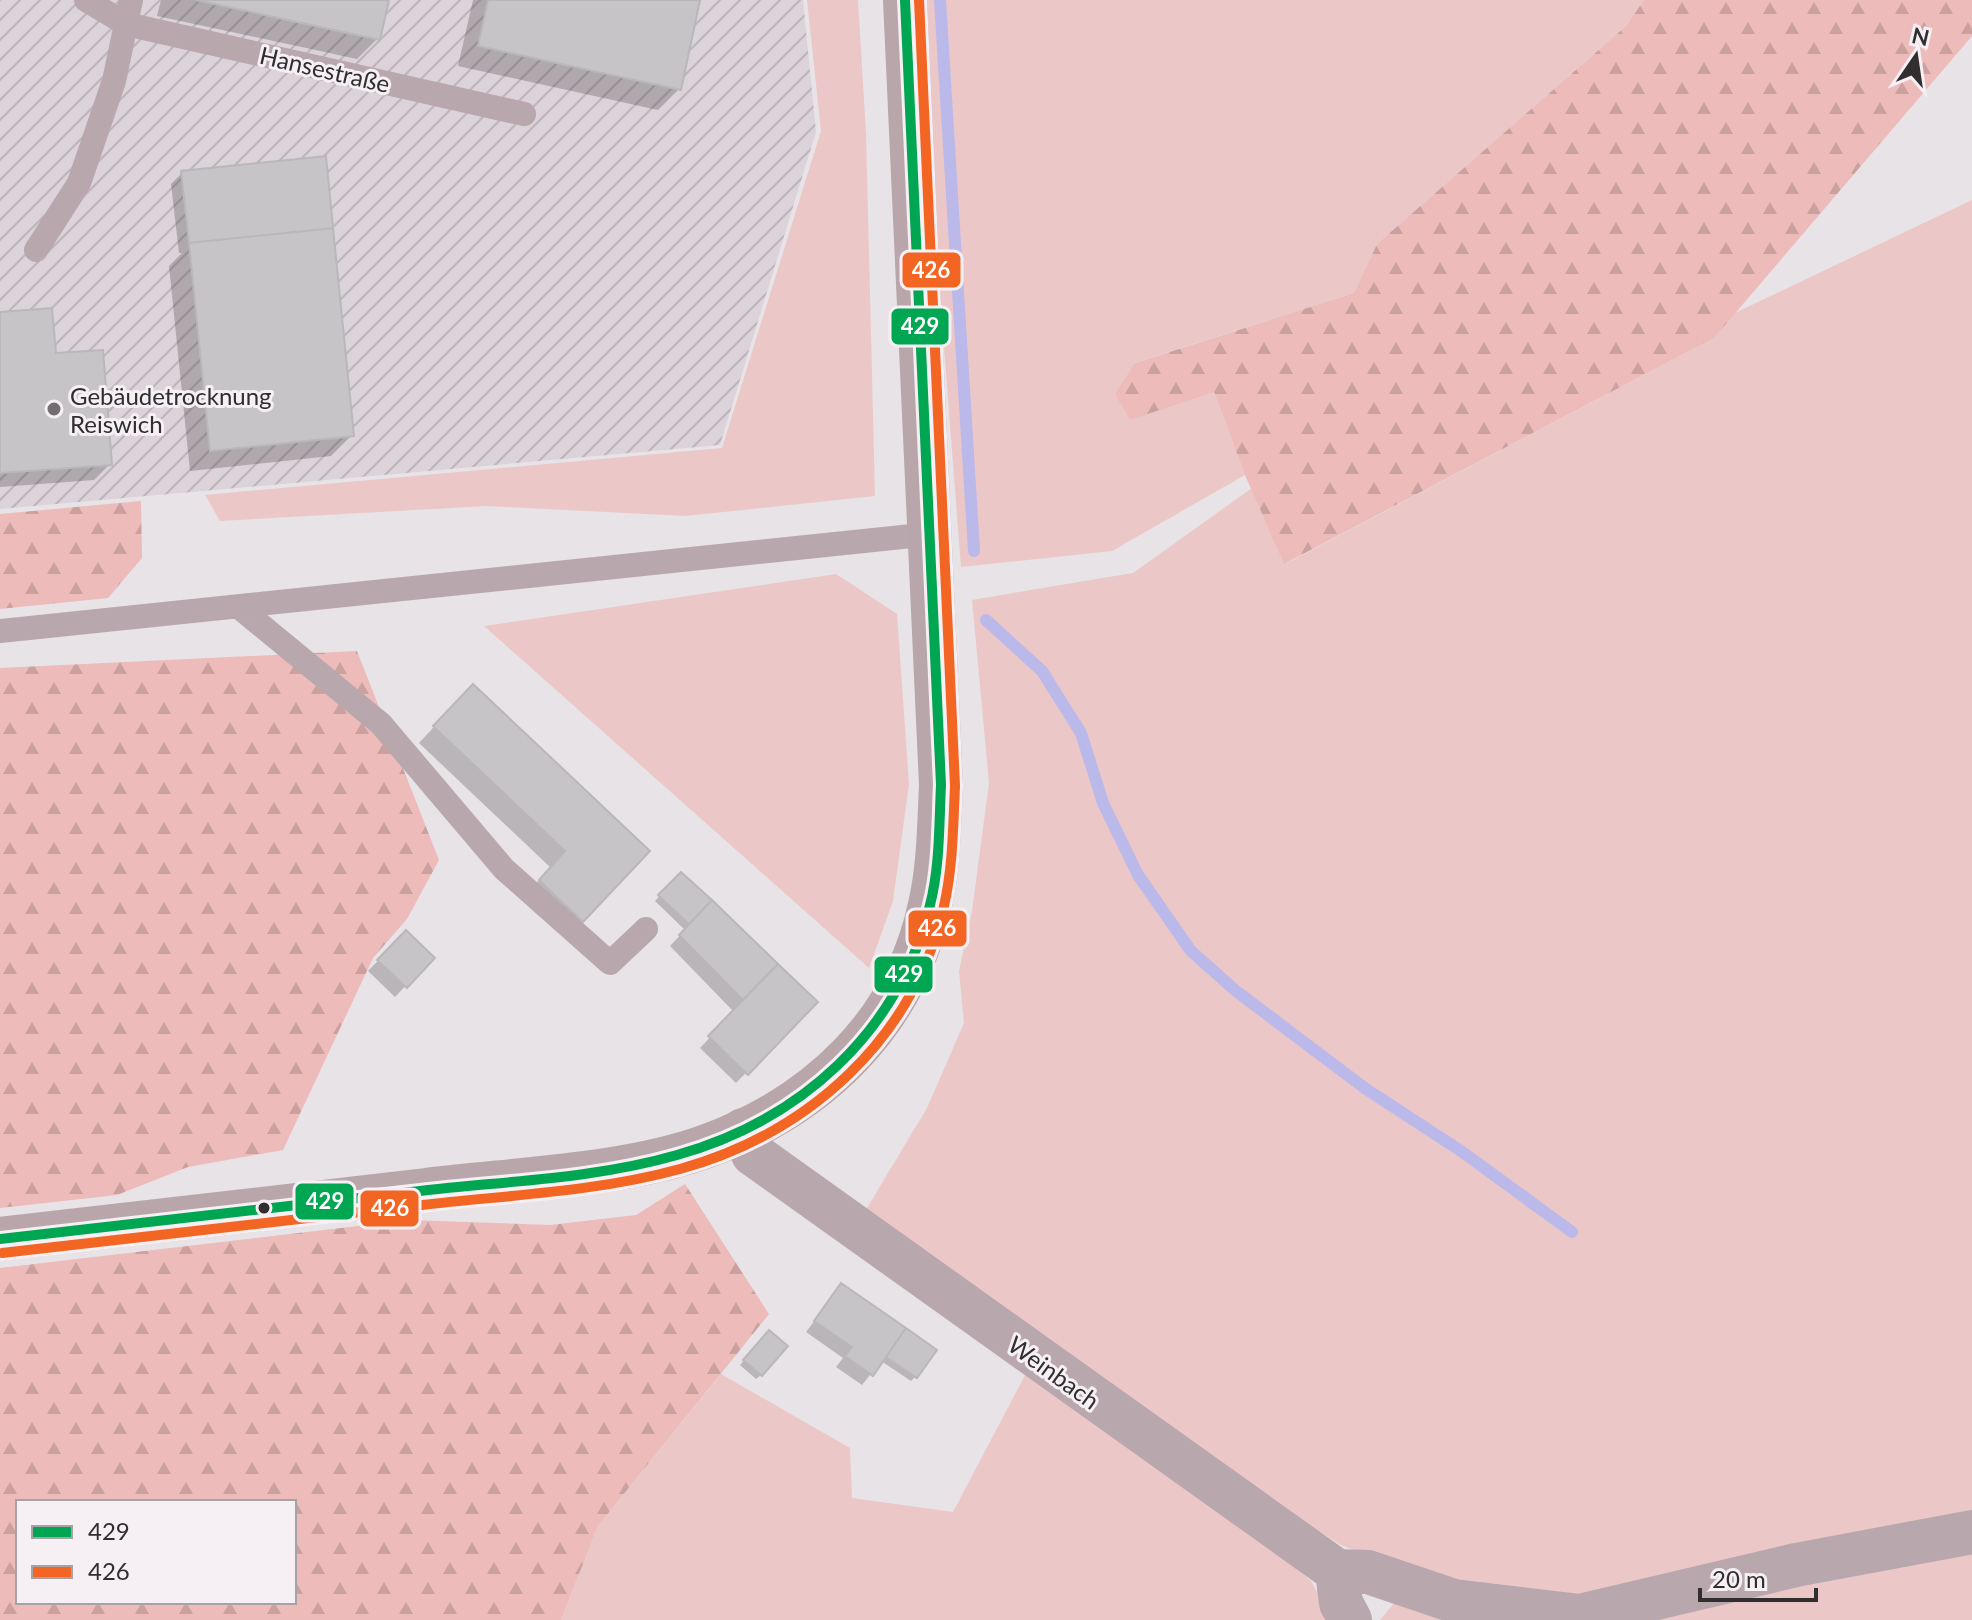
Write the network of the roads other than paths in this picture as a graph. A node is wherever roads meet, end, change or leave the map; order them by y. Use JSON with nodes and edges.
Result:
{"nodes":[{"id":1,"x":86,"y":0,"type":"edge"},
{"id":2,"x":131,"y":0,"type":"edge"},
{"id":3,"x":905,"y":0,"type":"edge"},
{"id":4,"x":126,"y":24,"type":"junction"},
{"id":5,"x":524,"y":114,"type":"dead end"},
{"id":6,"x":36,"y":250,"type":"dead end"},
{"id":7,"x":931,"y":534,"type":"junction"},
{"id":8,"x":240,"y":608,"type":"junction"},
{"id":9,"x":0,"y":631,"type":"edge"},
{"id":10,"x":646,"y":929,"type":"dead end"},
{"id":11,"x":743,"y":1130,"type":"junction"},
{"id":12,"x":0,"y":1239,"type":"edge"},
{"id":13,"x":1972,"y":1532,"type":"edge"},
{"id":14,"x":1337,"y":1571,"type":"junction"},
{"id":15,"x":1350,"y":1620,"type":"edge"}],
"edges":[{"from":1,"to":4,"type":"lane","name":"Hansestraße"},
{"from":2,"to":4,"type":"lane"},
{"from":3,"to":7,"type":"main road"},
{"from":4,"to":5,"type":"lane","name":"Hansestraße"},
{"from":4,"to":6,"type":"lane"},
{"from":7,"to":8,"type":"lane"},
{"from":7,"to":11,"type":"main road"},
{"from":8,"to":9,"type":"lane"},
{"from":8,"to":10,"type":"lane"},
{"from":11,"to":12,"type":"main road"},
{"from":11,"to":14,"type":"street","name":"Weinbach"},
{"from":13,"to":14,"type":"street"},
{"from":14,"to":15,"type":"street"}]}
